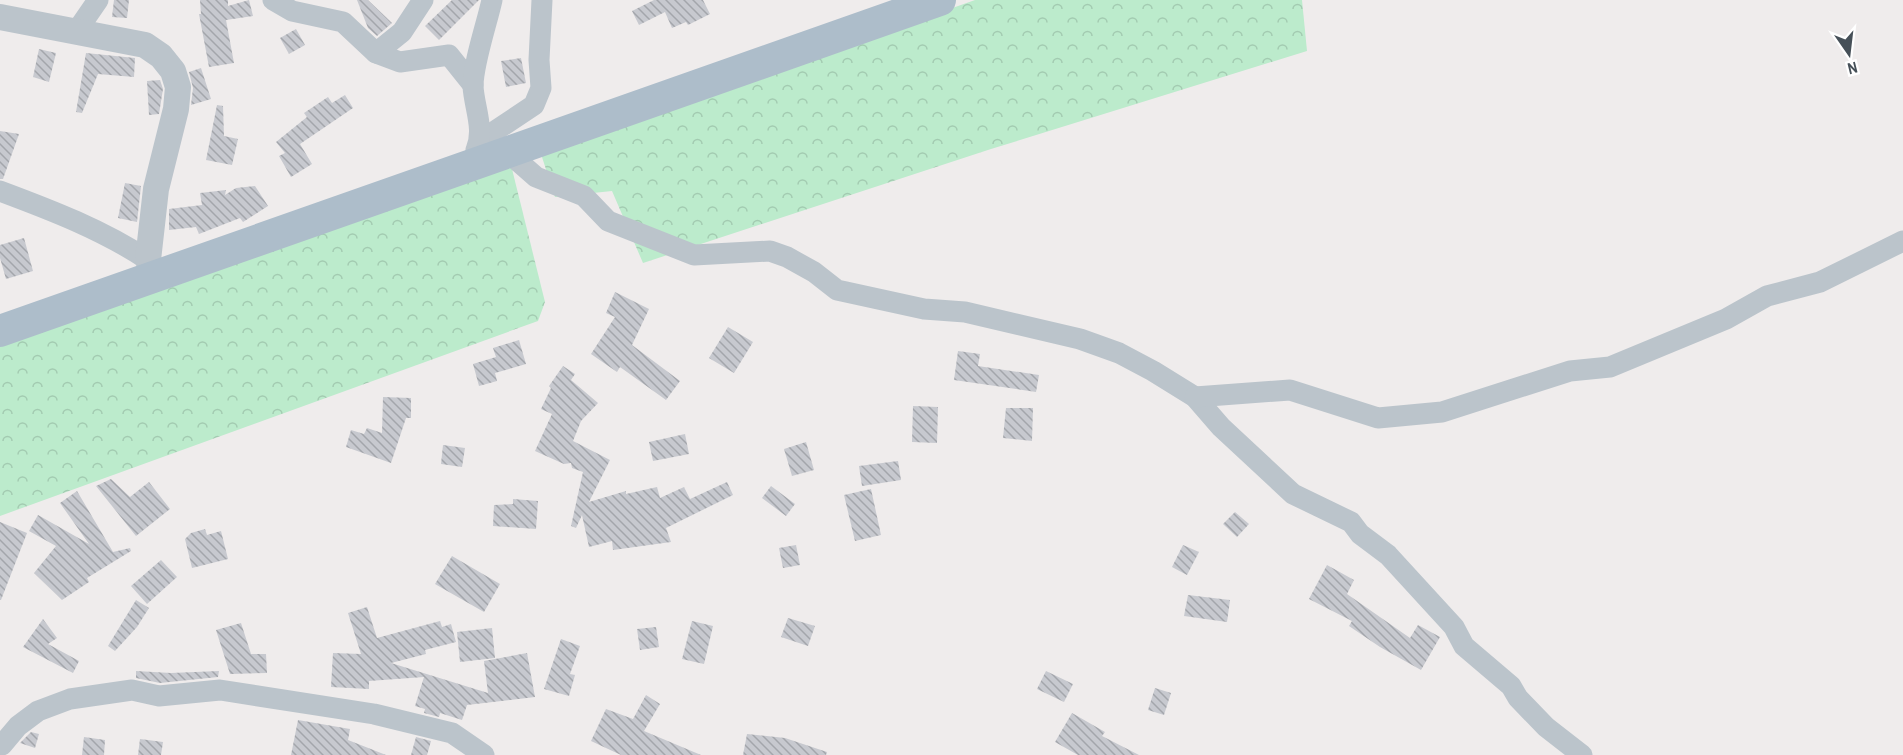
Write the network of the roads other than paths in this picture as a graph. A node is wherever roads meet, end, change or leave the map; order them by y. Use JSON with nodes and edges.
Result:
{"nodes":[{"id":1,"x":98,"y":0,"type":"edge"},
{"id":2,"x":273,"y":0,"type":"edge"},
{"id":3,"x":423,"y":0,"type":"edge"},
{"id":4,"x":492,"y":0,"type":"edge"},
{"id":5,"x":542,"y":0,"type":"edge"},
{"id":6,"x":940,"y":0,"type":"edge"},
{"id":7,"x":0,"y":17,"type":"edge"},
{"id":8,"x":75,"y":32,"type":"junction"},
{"id":9,"x":376,"y":53,"type":"junction"},
{"id":10,"x":473,"y":85,"type":"junction"},
{"id":11,"x":484,"y":153,"type":"junction"},
{"id":12,"x":0,"y":191,"type":"edge"},
{"id":13,"x":1903,"y":240,"type":"edge"},
{"id":14,"x":152,"y":268,"type":"junction"},
{"id":15,"x":0,"y":331,"type":"edge"},
{"id":16,"x":1195,"y":397,"type":"junction"},
{"id":17,"x":6,"y":748,"type":"edge"},
{"id":18,"x":484,"y":755,"type":"edge"},
{"id":19,"x":1582,"y":755,"type":"edge"}],
"edges":[{"from":1,"to":8,"type":"street"},
{"from":2,"to":9,"type":"street"},
{"from":3,"to":9,"type":"street"},
{"from":4,"to":10,"type":"street"},
{"from":5,"to":11,"type":"street"},
{"from":6,"to":11,"type":"main road"},
{"from":7,"to":8,"type":"street"},
{"from":8,"to":14,"type":"street"},
{"from":9,"to":10,"type":"street"},
{"from":10,"to":11,"type":"street"},
{"from":11,"to":14,"type":"main road"},
{"from":11,"to":16,"type":"street"},
{"from":12,"to":14,"type":"street"},
{"from":13,"to":16,"type":"street"},
{"from":14,"to":15,"type":"main road"},
{"from":16,"to":19,"type":"street"},
{"from":17,"to":18,"type":"street"}]}
